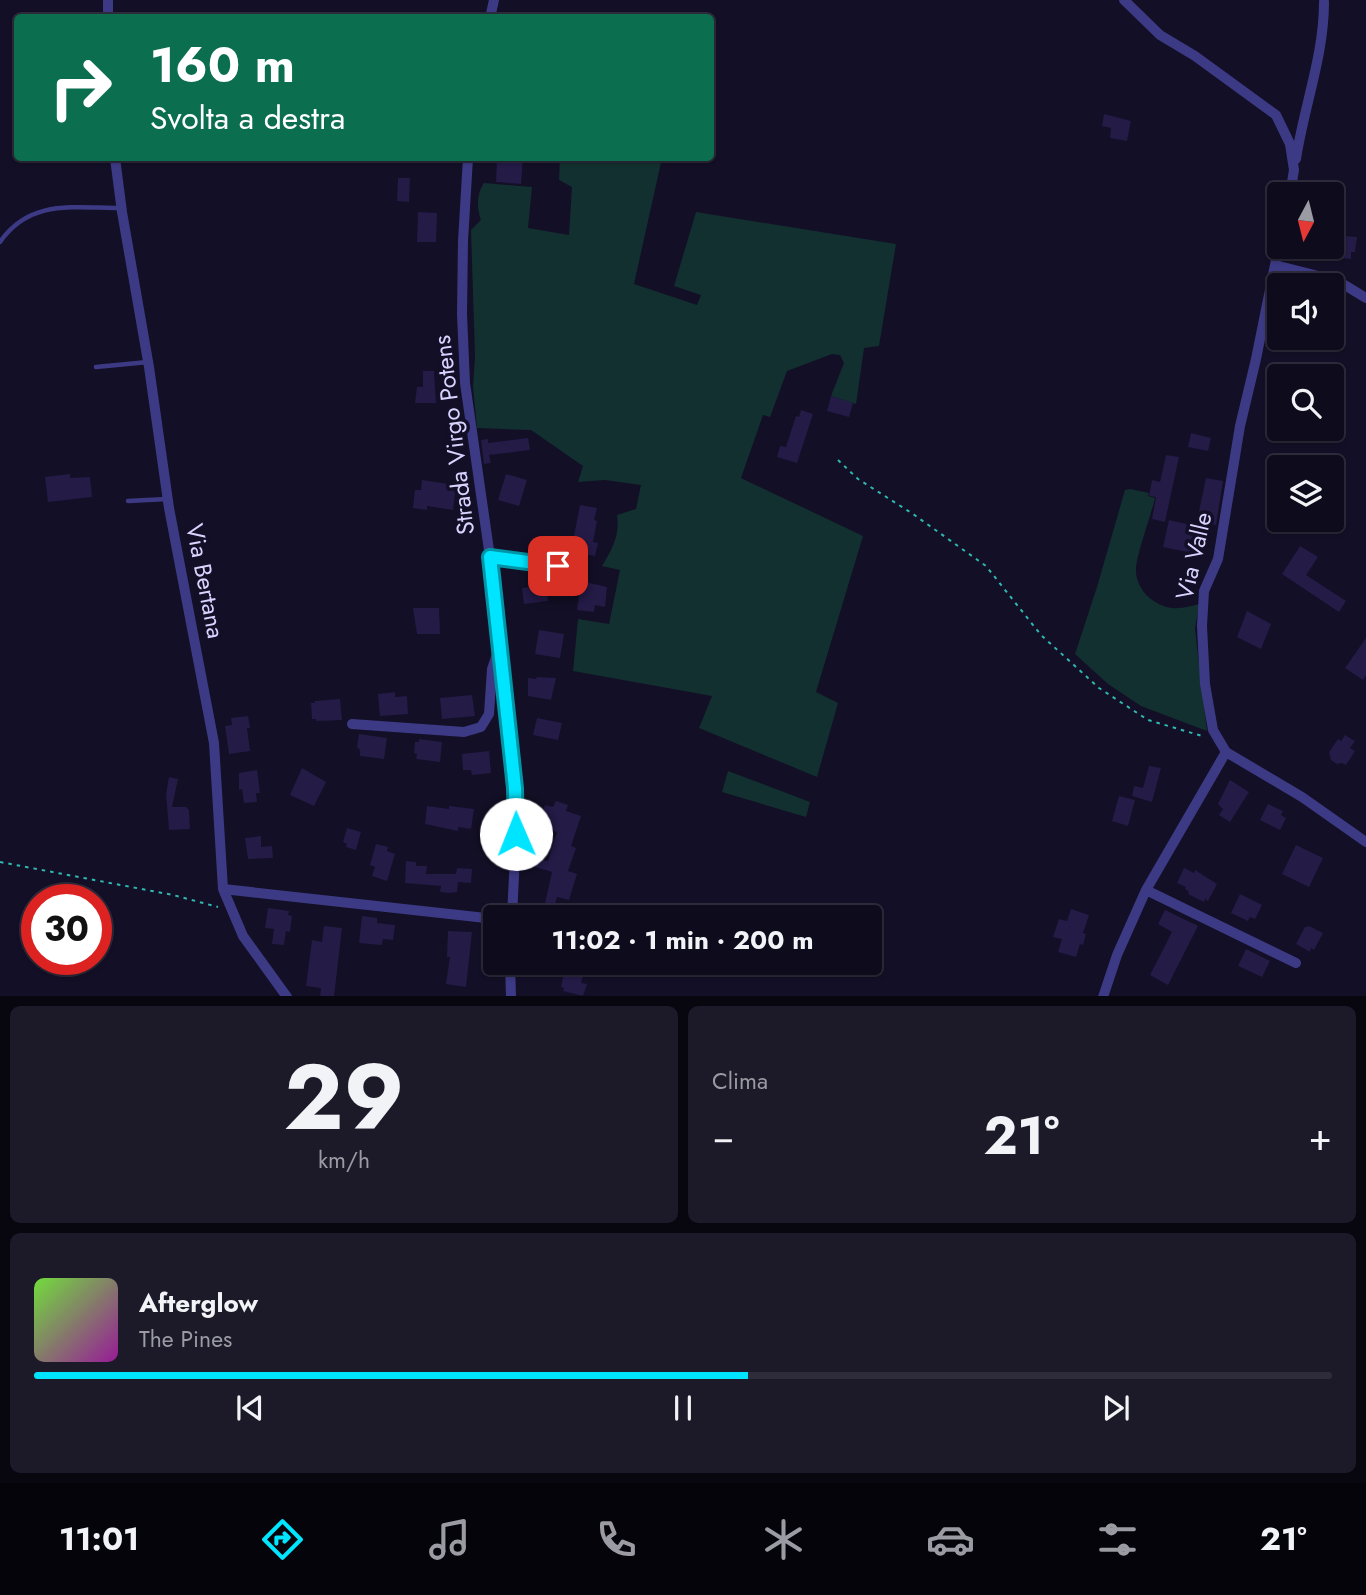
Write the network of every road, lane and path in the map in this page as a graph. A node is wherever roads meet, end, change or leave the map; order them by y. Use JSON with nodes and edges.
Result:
{"nodes":[{"id":1,"x":1124,"y":0,"type":"edge"},
{"id":2,"x":1324,"y":2,"type":"dead end"},
{"id":3,"x":115,"y":161,"type":"edge"},
{"id":4,"x":468,"y":161,"type":"edge"},
{"id":5,"x":1294,"y":170,"type":"junction"},
{"id":6,"x":1292,"y":182,"type":"edge"},
{"id":7,"x":121,"y":208,"type":"junction"},
{"id":8,"x":0,"y":243,"type":"edge"},
{"id":9,"x":1276,"y":259,"type":"edge"},
{"id":10,"x":1275,"y":265,"type":"junction"},
{"id":11,"x":1366,"y":298,"type":"edge"},
{"id":12,"x":148,"y":362,"type":"junction"},
{"id":13,"x":96,"y":367,"type":"dead end"},
{"id":14,"x":838,"y":460,"type":"dead end"},
{"id":15,"x":168,"y":499,"type":"junction"},
{"id":16,"x":128,"y":501,"type":"dead end"},
{"id":17,"x":490,"y":557,"type":"junction"},
{"id":18,"x":558,"y":566,"type":"dead end"},
{"id":19,"x":500,"y":643,"type":"junction"},
{"id":20,"x":352,"y":724,"type":"dead end"},
{"id":21,"x":1206,"y":736,"type":"dead end"},
{"id":22,"x":1226,"y":752,"type":"junction"},
{"id":23,"x":1366,"y":842,"type":"edge"},
{"id":24,"x":0,"y":862,"type":"edge"},
{"id":25,"x":223,"y":889,"type":"junction"},
{"id":26,"x":1146,"y":890,"type":"junction"},
{"id":27,"x":512,"y":905,"type":"edge"},
{"id":28,"x":232,"y":913,"type":"junction"},
{"id":29,"x":483,"y":918,"type":"edge"},
{"id":30,"x":1296,"y":963,"type":"dead end"},
{"id":31,"x":510,"y":975,"type":"edge"},
{"id":32,"x":287,"y":996,"type":"edge"},
{"id":33,"x":511,"y":996,"type":"edge"},
{"id":34,"x":1103,"y":996,"type":"edge"}],
"edges":[{"from":1,"to":5,"type":"street"},
{"from":2,"to":5,"type":"street"},
{"from":3,"to":7,"type":"street","name":"Via Bertana"},
{"from":4,"to":17,"type":"street","name":"Strada Virgo Potens"},
{"from":5,"to":6,"type":"street"},
{"from":7,"to":8,"type":"lane"},
{"from":7,"to":12,"type":"street","name":"Via Bertana"},
{"from":9,"to":10,"type":"street","name":"Via Valle"},
{"from":10,"to":11,"type":"street"},
{"from":10,"to":22,"type":"street","name":"Via Valle"},
{"from":12,"to":13,"type":"lane"},
{"from":12,"to":15,"type":"street","name":"Via Bertana"},
{"from":14,"to":21,"type":"path"},
{"from":15,"to":16,"type":"lane"},
{"from":15,"to":25,"type":"street","name":"Via Bertana"},
{"from":17,"to":18,"type":"street"},
{"from":17,"to":19,"type":"street","name":"Strada Virgo Potens"},
{"from":19,"to":20,"type":"street"},
{"from":19,"to":27,"type":"street","name":"Strada Virgo Potens"},
{"from":22,"to":23,"type":"street"},
{"from":22,"to":26,"type":"street"},
{"from":24,"to":28,"type":"path"},
{"from":25,"to":28,"type":"street","name":"Via Bertana"},
{"from":25,"to":29,"type":"street"},
{"from":26,"to":30,"type":"street"},
{"from":26,"to":34,"type":"street"},
{"from":28,"to":32,"type":"street","name":"Via Bertana"},
{"from":31,"to":33,"type":"street"}]}
